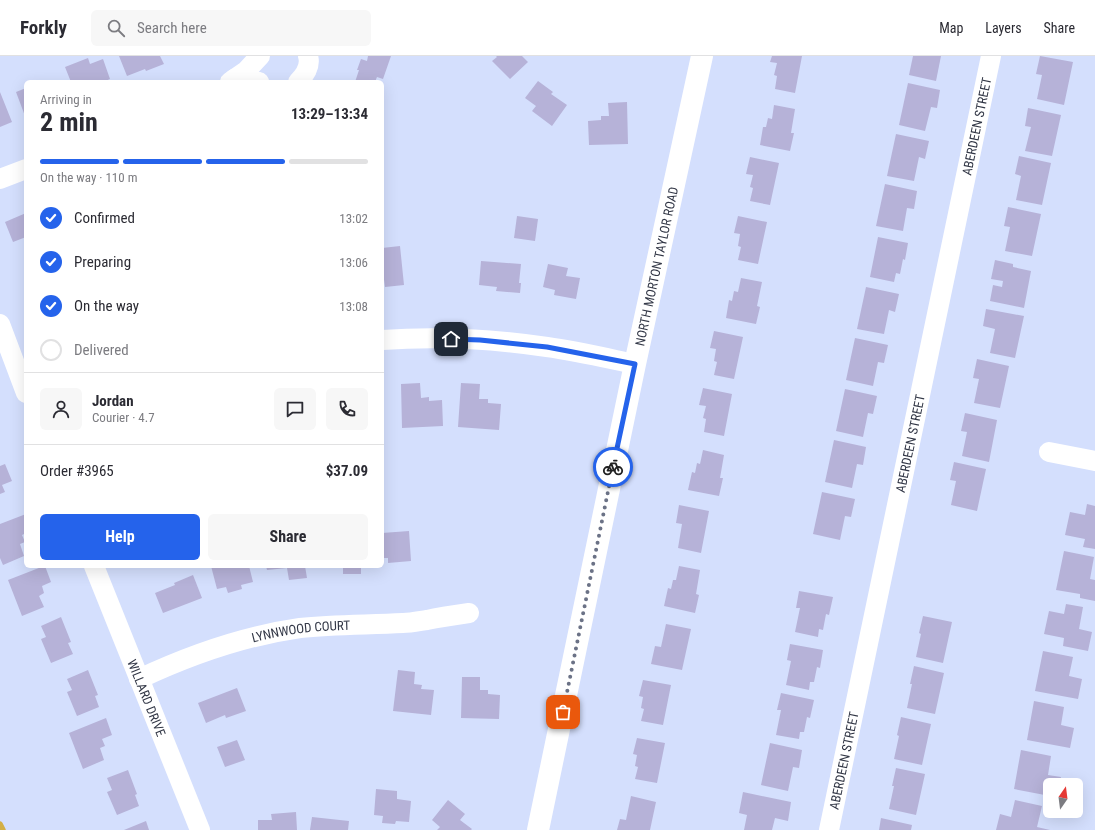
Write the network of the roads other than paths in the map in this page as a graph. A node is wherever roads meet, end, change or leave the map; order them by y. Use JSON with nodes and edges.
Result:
{"nodes":[{"id":1,"x":260,"y":56,"type":"edge"},
{"id":2,"x":308,"y":56,"type":"edge"},
{"id":3,"x":702,"y":56,"type":"edge"},
{"id":4,"x":991,"y":56,"type":"edge"},
{"id":5,"x":232,"y":80,"type":"edge"},
{"id":6,"x":300,"y":80,"type":"edge"},
{"id":7,"x":24,"y":170,"type":"edge"},
{"id":8,"x":0,"y":179,"type":"edge"},
{"id":9,"x":0,"y":324,"type":"edge"},
{"id":10,"x":384,"y":340,"type":"edge"},
{"id":11,"x":635,"y":364,"type":"junction"},
{"id":12,"x":24,"y":388,"type":"edge"},
{"id":13,"x":1049,"y":452,"type":"dead end"},
{"id":14,"x":1095,"y":461,"type":"edge"},
{"id":15,"x":95,"y":568,"type":"edge"},
{"id":16,"x":469,"y":613,"type":"dead end"},
{"id":17,"x":139,"y":679,"type":"junction"},
{"id":18,"x":200,"y":830,"type":"edge"},
{"id":19,"x":538,"y":830,"type":"edge"},
{"id":20,"x":829,"y":830,"type":"edge"}],
"edges":[{"from":1,"to":5,"type":"street"},
{"from":2,"to":6,"type":"street"},
{"from":3,"to":11,"type":"street","name":"NORTH MORTON TAYLOR ROAD"},
{"from":4,"to":20,"type":"street","name":"ABERDEEN STREET"},
{"from":7,"to":8,"type":"street"},
{"from":9,"to":12,"type":"street"},
{"from":10,"to":11,"type":"street"},
{"from":11,"to":19,"type":"street","name":"NORTH MORTON TAYLOR ROAD"},
{"from":13,"to":14,"type":"street"},
{"from":15,"to":17,"type":"street","name":"WILLARD DRIVE"},
{"from":16,"to":17,"type":"street","name":"LYNNWOOD COURT"},
{"from":17,"to":18,"type":"street","name":"WILLARD DRIVE"}]}
